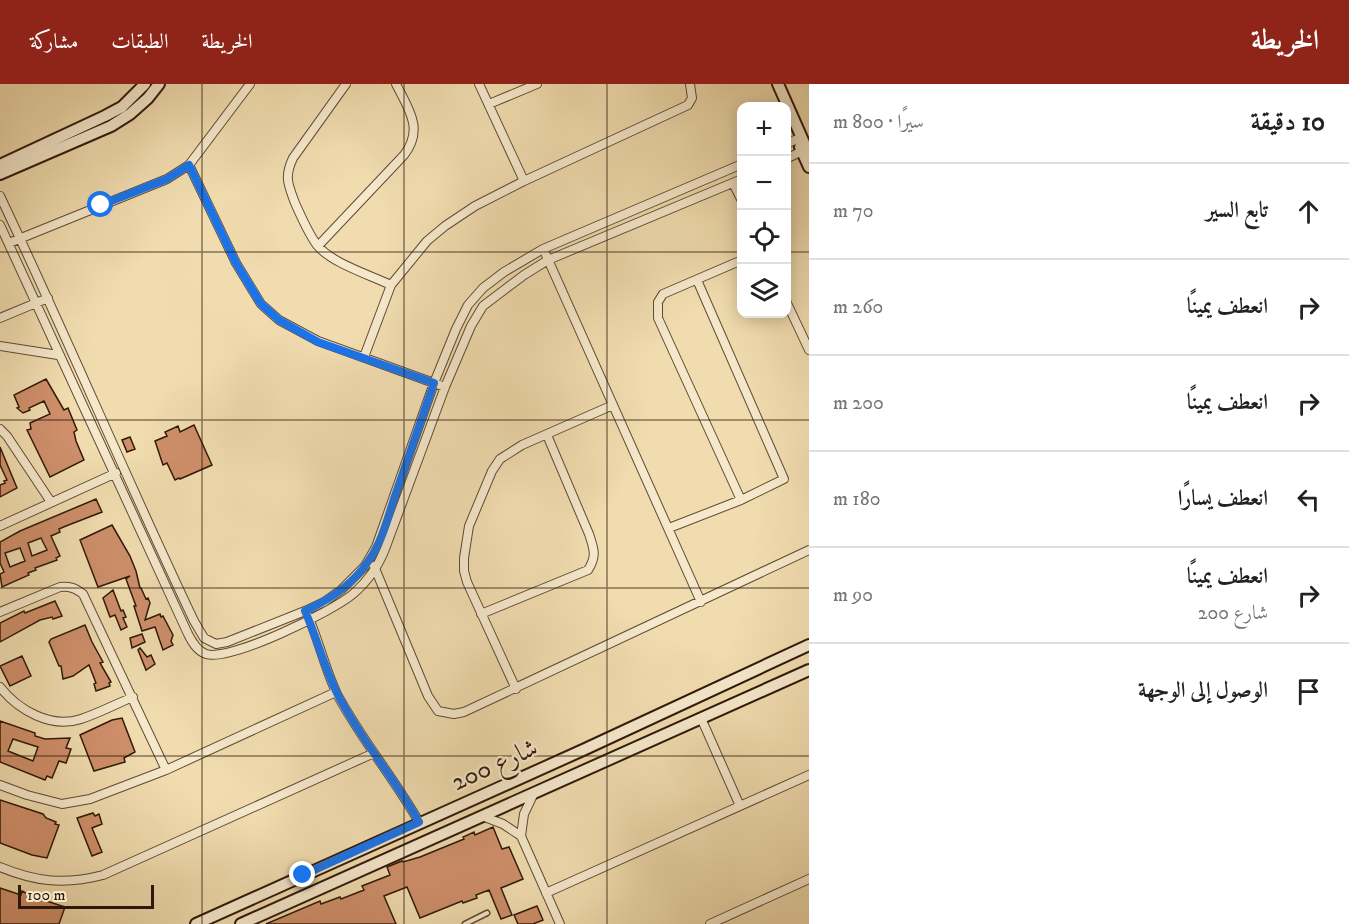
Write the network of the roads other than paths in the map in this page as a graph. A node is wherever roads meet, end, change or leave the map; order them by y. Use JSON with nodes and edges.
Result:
{"nodes":[{"id":1,"x":145,"y":84,"type":"edge"},
{"id":2,"x":159,"y":84,"type":"edge"},
{"id":3,"x":250,"y":84,"type":"edge"},
{"id":4,"x":346,"y":84,"type":"edge"},
{"id":5,"x":396,"y":84,"type":"edge"},
{"id":6,"x":479,"y":84,"type":"edge"},
{"id":7,"x":537,"y":84,"type":"edge"},
{"id":8,"x":690,"y":84,"type":"edge"},
{"id":9,"x":771,"y":84,"type":"edge"},
{"id":10,"x":778,"y":84,"type":"edge"},
{"id":11,"x":780,"y":102,"type":"edge"},
{"id":12,"x":489,"y":104,"type":"junction"},
{"id":13,"x":795,"y":140,"type":"edge"},
{"id":14,"x":806,"y":151,"type":"edge"},
{"id":15,"x":791,"y":157,"type":"edge"},
{"id":16,"x":0,"y":165,"type":"edge"},
{"id":17,"x":189,"y":165,"type":"junction"},
{"id":18,"x":737,"y":166,"type":"edge"},
{"id":19,"x":809,"y":167,"type":"edge"},
{"id":20,"x":0,"y":174,"type":"edge"},
{"id":21,"x":524,"y":181,"type":"junction"},
{"id":22,"x":737,"y":181,"type":"edge"},
{"id":23,"x":0,"y":196,"type":"edge"},
{"id":24,"x":0,"y":225,"type":"edge"},
{"id":25,"x":20,"y":238,"type":"junction"},
{"id":26,"x":9,"y":243,"type":"junction"},
{"id":27,"x":318,"y":246,"type":"junction"},
{"id":28,"x":543,"y":249,"type":"junction"},
{"id":29,"x":548,"y":260,"type":"junction"},
{"id":30,"x":737,"y":262,"type":"edge"},
{"id":31,"x":697,"y":280,"type":"junction"},
{"id":32,"x":391,"y":285,"type":"junction"},
{"id":33,"x":48,"y":298,"type":"junction"},
{"id":34,"x":36,"y":303,"type":"junction"},
{"id":35,"x":791,"y":312,"type":"edge"},
{"id":36,"x":0,"y":318,"type":"edge"},
{"id":37,"x":0,"y":346,"type":"edge"},
{"id":38,"x":809,"y":350,"type":"edge"},
{"id":39,"x":58,"y":355,"type":"junction"},
{"id":40,"x":364,"y":357,"type":"junction"},
{"id":41,"x":434,"y":383,"type":"junction"},
{"id":42,"x":445,"y":387,"type":"junction"},
{"id":43,"x":614,"y":405,"type":"junction"},
{"id":44,"x":0,"y":429,"type":"edge"},
{"id":45,"x":547,"y":435,"type":"junction"},
{"id":46,"x":3,"y":437,"type":"edge"},
{"id":47,"x":123,"y":470,"type":"junction"},
{"id":48,"x":113,"y":474,"type":"junction"},
{"id":49,"x":741,"y":500,"type":"junction"},
{"id":50,"x":51,"y":502,"type":"junction"},
{"id":51,"x":0,"y":526,"type":"edge"},
{"id":52,"x":669,"y":528,"type":"junction"},
{"id":53,"x":809,"y":550,"type":"edge"},
{"id":54,"x":370,"y":559,"type":"junction"},
{"id":55,"x":376,"y":569,"type":"junction"},
{"id":56,"x":701,"y":602,"type":"junction"},
{"id":57,"x":305,"y":611,"type":"junction"},
{"id":58,"x":0,"y":612,"type":"edge"},
{"id":59,"x":481,"y":614,"type":"junction"},
{"id":60,"x":310,"y":621,"type":"junction"},
{"id":61,"x":809,"y":645,"type":"edge"},
{"id":62,"x":809,"y":670,"type":"edge"},
{"id":63,"x":0,"y":687,"type":"edge"},
{"id":64,"x":516,"y":689,"type":"junction"},
{"id":65,"x":336,"y":692,"type":"junction"},
{"id":66,"x":133,"y":697,"type":"junction"},
{"id":67,"x":701,"y":718,"type":"junction"},
{"id":68,"x":583,"y":750,"type":"junction"},
{"id":69,"x":374,"y":753,"type":"junction"},
{"id":70,"x":591,"y":767,"type":"junction"},
{"id":71,"x":166,"y":770,"type":"junction"},
{"id":72,"x":809,"y":775,"type":"edge"},
{"id":73,"x":0,"y":785,"type":"edge"},
{"id":74,"x":534,"y":793,"type":"junction"},
{"id":75,"x":740,"y":806,"type":"junction"},
{"id":76,"x":482,"y":816,"type":"junction"},
{"id":77,"x":419,"y":822,"type":"junction"},
{"id":78,"x":521,"y":836,"type":"junction"},
{"id":79,"x":324,"y":866,"type":"junction"},
{"id":80,"x":0,"y":867,"type":"edge"},
{"id":81,"x":809,"y":879,"type":"edge"},
{"id":82,"x":333,"y":883,"type":"junction"},
{"id":83,"x":546,"y":893,"type":"junction"},
{"id":84,"x":488,"y":913,"type":"dead end"},
{"id":85,"x":196,"y":924,"type":"edge"},
{"id":86,"x":241,"y":924,"type":"edge"},
{"id":87,"x":465,"y":924,"type":"edge"},
{"id":88,"x":560,"y":924,"type":"edge"},
{"id":89,"x":710,"y":924,"type":"edge"}],
"edges":[{"from":1,"to":16,"type":"street"},
{"from":2,"to":20,"type":"street"},
{"from":3,"to":17,"type":"street"},
{"from":4,"to":27,"type":"street"},
{"from":5,"to":27,"type":"street"},
{"from":6,"to":12,"type":"street"},
{"from":7,"to":12,"type":"street"},
{"from":8,"to":21,"type":"street"},
{"from":9,"to":11,"type":"street"},
{"from":10,"to":13,"type":"street"},
{"from":12,"to":21,"type":"street"},
{"from":13,"to":14,"type":"street"},
{"from":14,"to":15,"type":"street"},
{"from":14,"to":19,"type":"street"},
{"from":17,"to":25,"type":"street"},
{"from":17,"to":40,"type":"street"},
{"from":18,"to":28,"type":"street"},
{"from":21,"to":32,"type":"street"},
{"from":22,"to":29,"type":"street"},
{"from":23,"to":25,"type":"street"},
{"from":24,"to":26,"type":"street"},
{"from":25,"to":26,"type":"street"},
{"from":25,"to":33,"type":"street"},
{"from":26,"to":34,"type":"street"},
{"from":27,"to":32,"type":"street"},
{"from":28,"to":29,"type":"street"},
{"from":28,"to":41,"type":"street"},
{"from":29,"to":42,"type":"street"},
{"from":29,"to":43,"type":"street"},
{"from":30,"to":31,"type":"street"},
{"from":31,"to":49,"type":"street"},
{"from":31,"to":49,"type":"street"},
{"from":32,"to":40,"type":"street"},
{"from":33,"to":34,"type":"street"},
{"from":33,"to":47,"type":"street"},
{"from":34,"to":36,"type":"street"},
{"from":34,"to":39,"type":"street"},
{"from":35,"to":38,"type":"street"},
{"from":37,"to":39,"type":"street"},
{"from":39,"to":48,"type":"street"},
{"from":40,"to":41,"type":"street"},
{"from":41,"to":42,"type":"street"},
{"from":41,"to":54,"type":"street"},
{"from":42,"to":55,"type":"street"},
{"from":43,"to":45,"type":"street"},
{"from":43,"to":52,"type":"street"},
{"from":44,"to":46,"type":"street"},
{"from":45,"to":59,"type":"street"},
{"from":45,"to":59,"type":"street"},
{"from":46,"to":50,"type":"street"},
{"from":47,"to":48,"type":"street"},
{"from":47,"to":57,"type":"street"},
{"from":48,"to":50,"type":"street"},
{"from":48,"to":60,"type":"street"},
{"from":49,"to":52,"type":"street"},
{"from":50,"to":51,"type":"street"},
{"from":52,"to":56,"type":"street"},
{"from":53,"to":56,"type":"street"},
{"from":54,"to":55,"type":"street"},
{"from":54,"to":57,"type":"street"},
{"from":55,"to":60,"type":"street"},
{"from":55,"to":64,"type":"street"},
{"from":56,"to":64,"type":"street"},
{"from":57,"to":60,"type":"street"},
{"from":58,"to":66,"type":"street"},
{"from":59,"to":64,"type":"street"},
{"from":60,"to":65,"type":"street"},
{"from":61,"to":68,"type":"street","name":"شارع 200"},
{"from":62,"to":67,"type":"street","name":"شارع 200"},
{"from":63,"to":66,"type":"street"},
{"from":65,"to":69,"type":"street"},
{"from":65,"to":71,"type":"street"},
{"from":66,"to":71,"type":"street"},
{"from":67,"to":70,"type":"street","name":"شارع 200"},
{"from":67,"to":75,"type":"street"},
{"from":68,"to":70,"type":"street"},
{"from":68,"to":77,"type":"street","name":"شارع 200"},
{"from":69,"to":77,"type":"street"},
{"from":69,"to":80,"type":"street"},
{"from":70,"to":74,"type":"street","name":"شارع 200"},
{"from":71,"to":73,"type":"street"},
{"from":72,"to":75,"type":"street"},
{"from":74,"to":76,"type":"street","name":"شارع 200"},
{"from":74,"to":78,"type":"street"},
{"from":75,"to":83,"type":"street"},
{"from":76,"to":78,"type":"street"},
{"from":76,"to":82,"type":"street","name":"شارع 200"},
{"from":77,"to":79,"type":"street","name":"شارع 200"},
{"from":78,"to":83,"type":"street"},
{"from":79,"to":82,"type":"street"},
{"from":79,"to":85,"type":"street","name":"شارع 200"},
{"from":81,"to":89,"type":"street"},
{"from":82,"to":86,"type":"street","name":"شارع 200"},
{"from":83,"to":88,"type":"street"},
{"from":84,"to":87,"type":"lane"}]}
